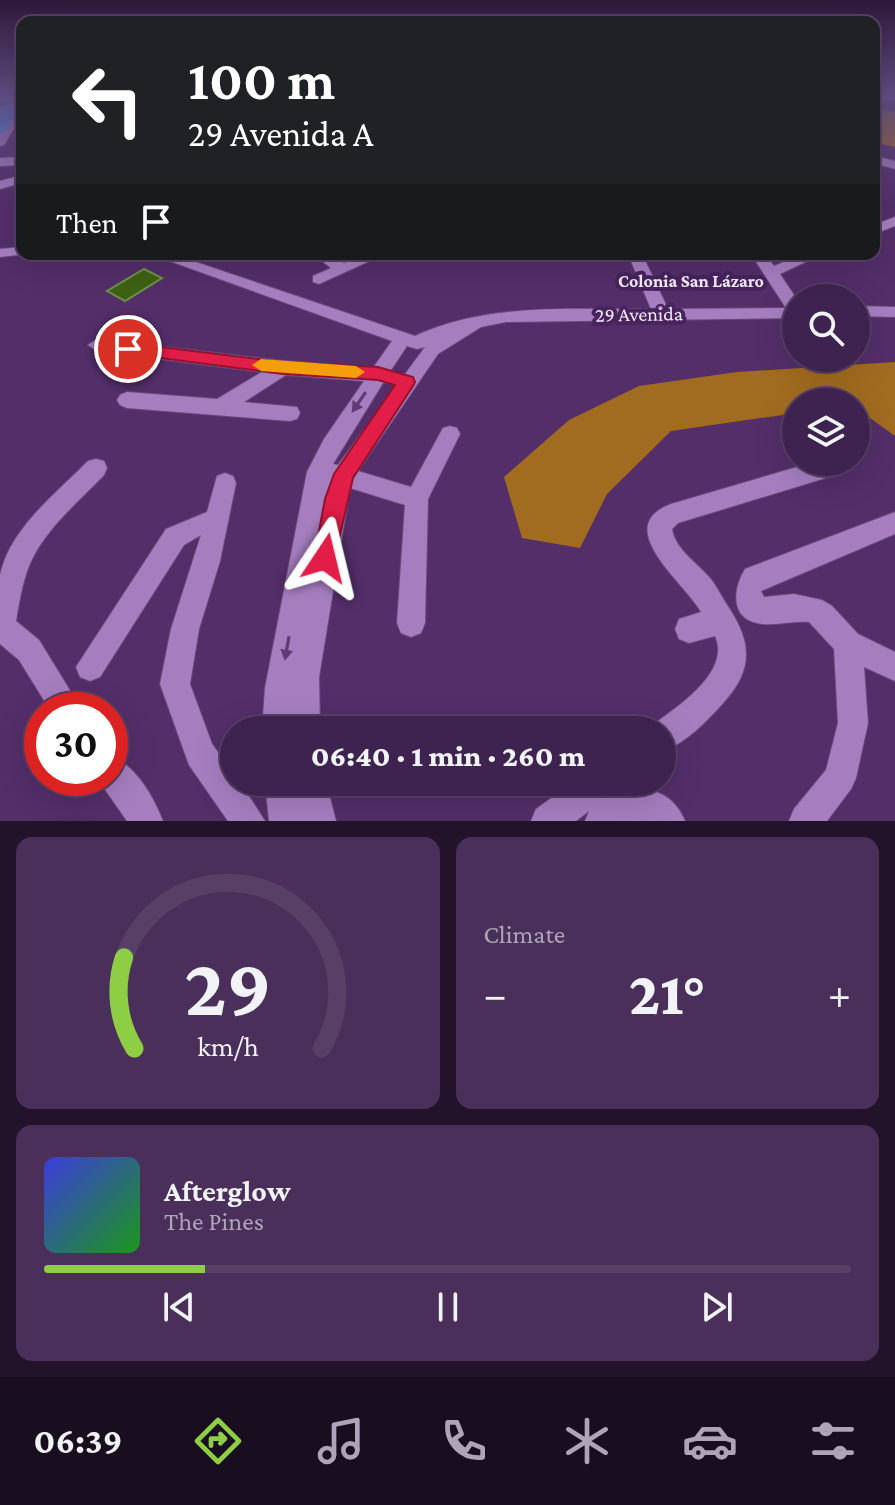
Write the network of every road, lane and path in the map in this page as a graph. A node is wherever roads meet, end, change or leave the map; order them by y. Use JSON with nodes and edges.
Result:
{"nodes":[{"id":1,"x":179,"y":260,"type":"edge"},
{"id":2,"x":329,"y":260,"type":"edge"},
{"id":3,"x":360,"y":260,"type":"edge"},
{"id":4,"x":638,"y":260,"type":"edge"},
{"id":5,"x":763,"y":260,"type":"edge"},
{"id":6,"x":801,"y":260,"type":"edge"},
{"id":7,"x":340,"y":267,"type":"junction"},
{"id":8,"x":772,"y":272,"type":"junction"},
{"id":9,"x":319,"y":279,"type":"dead end"},
{"id":10,"x":782,"y":288,"type":"edge"},
{"id":11,"x":782,"y":311,"type":"edge"},
{"id":12,"x":870,"y":311,"type":"edge"},
{"id":13,"x":895,"y":312,"type":"edge"},
{"id":14,"x":662,"y":314,"type":"junction"},
{"id":15,"x":417,"y":344,"type":"junction"},
{"id":16,"x":97,"y":345,"type":"dead end"},
{"id":17,"x":283,"y":368,"type":"junction"},
{"id":18,"x":378,"y":373,"type":"junction"},
{"id":19,"x":407,"y":382,"type":"junction"},
{"id":20,"x":127,"y":400,"type":"dead end"},
{"id":21,"x":217,"y":409,"type":"junction"},
{"id":22,"x":290,"y":413,"type":"dead end"},
{"id":23,"x":450,"y":434,"type":"dead end"},
{"id":24,"x":96,"y":468,"type":"dead end"},
{"id":25,"x":318,"y":472,"type":"junction"},
{"id":26,"x":344,"y":474,"type":"junction"},
{"id":27,"x":801,"y":476,"type":"edge"},
{"id":28,"x":225,"y":483,"type":"dead end"},
{"id":29,"x":417,"y":499,"type":"junction"},
{"id":30,"x":216,"y":521,"type":"junction"},
{"id":31,"x":895,"y":523,"type":"edge"},
{"id":32,"x":722,"y":621,"type":"junction"},
{"id":33,"x":411,"y":623,"type":"dead end"},
{"id":34,"x":0,"y":626,"type":"edge"},
{"id":35,"x":689,"y":629,"type":"dead end"},
{"id":36,"x":848,"y":644,"type":"junction"},
{"id":37,"x":90,"y":667,"type":"dead end"},
{"id":38,"x":895,"y":667,"type":"edge"},
{"id":39,"x":56,"y":692,"type":"edge"},
{"id":40,"x":278,"y":716,"type":"edge"},
{"id":41,"x":305,"y":716,"type":"edge"},
{"id":42,"x":676,"y":727,"type":"edge"},
{"id":43,"x":128,"y":792,"type":"edge"},
{"id":44,"x":283,"y":796,"type":"edge"},
{"id":45,"x":313,"y":796,"type":"edge"},
{"id":46,"x":582,"y":796,"type":"edge"},
{"id":47,"x":146,"y":821,"type":"edge"},
{"id":48,"x":248,"y":821,"type":"edge"},
{"id":49,"x":286,"y":821,"type":"edge"},
{"id":50,"x":319,"y":821,"type":"edge"},
{"id":51,"x":548,"y":821,"type":"edge"},
{"id":52,"x":602,"y":821,"type":"edge"},
{"id":53,"x":668,"y":821,"type":"edge"},
{"id":54,"x":806,"y":821,"type":"edge"}],
"edges":[{"from":1,"to":15,"type":"street"},
{"from":2,"to":7,"type":"street"},
{"from":3,"to":7,"type":"street"},
{"from":4,"to":14,"type":"street"},
{"from":5,"to":8,"type":"street"},
{"from":6,"to":8,"type":"street"},
{"from":7,"to":9,"type":"street"},
{"from":8,"to":10,"type":"street"},
{"from":11,"to":14,"type":"street","name":"29 Avenida"},
{"from":12,"to":13,"type":"street"},
{"from":14,"to":15,"type":"street","name":"29 Avenida"},
{"from":15,"to":18,"type":"street"},
{"from":15,"to":19,"type":"street","name":"29 Avenida"},
{"from":16,"to":17,"type":"street"},
{"from":17,"to":18,"type":"street"},
{"from":17,"to":21,"type":"street"},
{"from":18,"to":19,"type":"street"},
{"from":18,"to":25,"type":"street","one_way":true},
{"from":19,"to":26,"type":"street","name":"29 Avenida"},
{"from":20,"to":21,"type":"street"},
{"from":21,"to":22,"type":"street"},
{"from":23,"to":29,"type":"street"},
{"from":24,"to":34,"type":"street"},
{"from":25,"to":26,"type":"street"},
{"from":25,"to":40,"type":"street","one_way":true},
{"from":26,"to":29,"type":"street"},
{"from":26,"to":41,"type":"street","name":"29 Avenida"},
{"from":27,"to":32,"type":"street"},
{"from":28,"to":30,"type":"street"},
{"from":29,"to":33,"type":"street"},
{"from":30,"to":37,"type":"street"},
{"from":30,"to":48,"type":"street"},
{"from":31,"to":36,"type":"street"},
{"from":32,"to":35,"type":"street"},
{"from":32,"to":42,"type":"street"},
{"from":34,"to":39,"type":"street"},
{"from":36,"to":38,"type":"street"},
{"from":36,"to":54,"type":"street"},
{"from":43,"to":47,"type":"street"},
{"from":44,"to":49,"type":"street"},
{"from":45,"to":50,"type":"street"},
{"from":46,"to":51,"type":"street"},
{"from":52,"to":53,"type":"street"}]}
